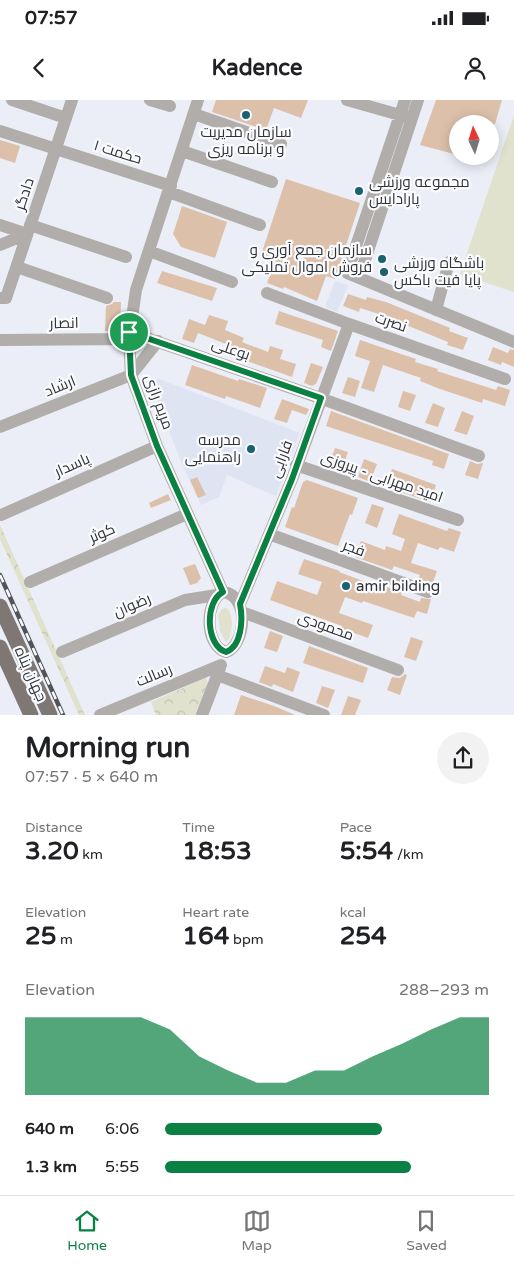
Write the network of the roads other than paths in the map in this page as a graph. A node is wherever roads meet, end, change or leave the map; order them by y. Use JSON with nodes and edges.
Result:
{"nodes":[{"id":1,"x":12,"y":100,"type":"edge"},
{"id":2,"x":72,"y":100,"type":"edge"},
{"id":3,"x":150,"y":100,"type":"edge"},
{"id":4,"x":198,"y":100,"type":"edge"},
{"id":5,"x":347,"y":100,"type":"edge"},
{"id":6,"x":405,"y":100,"type":"edge"},
{"id":7,"x":418,"y":100,"type":"edge"},
{"id":8,"x":170,"y":106,"type":"dead end"},
{"id":9,"x":194,"y":114,"type":"junction"},
{"id":10,"x":406,"y":117,"type":"junction"},
{"id":11,"x":66,"y":118,"type":"junction"},
{"id":12,"x":0,"y":131,"type":"edge"},
{"id":13,"x":281,"y":144,"type":"dead end"},
{"id":14,"x":55,"y":150,"type":"junction"},
{"id":15,"x":182,"y":151,"type":"junction"},
{"id":16,"x":272,"y":182,"type":"dead end"},
{"id":17,"x":170,"y":189,"type":"junction"},
{"id":18,"x":0,"y":225,"type":"edge"},
{"id":19,"x":260,"y":225,"type":"dead end"},
{"id":20,"x":29,"y":230,"type":"junction"},
{"id":21,"x":0,"y":244,"type":"edge"},
{"id":22,"x":149,"y":251,"type":"junction"},
{"id":23,"x":126,"y":257,"type":"dead end"},
{"id":24,"x":450,"y":262,"type":"dead end"},
{"id":25,"x":17,"y":267,"type":"junction"},
{"id":26,"x":232,"y":282,"type":"dead end"},
{"id":27,"x":267,"y":293,"type":"dead end"},
{"id":28,"x":3,"y":298,"type":"edge"},
{"id":29,"x":107,"y":298,"type":"dead end"},
{"id":30,"x":436,"y":310,"type":"junction"},
{"id":31,"x":349,"y":324,"type":"junction"},
{"id":32,"x":129,"y":335,"type":"junction"},
{"id":33,"x":0,"y":340,"type":"edge"},
{"id":34,"x":158,"y":341,"type":"junction"},
{"id":35,"x":514,"y":342,"type":"edge"},
{"id":36,"x":131,"y":375,"type":"junction"},
{"id":37,"x":505,"y":379,"type":"dead end"},
{"id":38,"x":321,"y":398,"type":"junction"},
{"id":39,"x":0,"y":428,"type":"edge"},
{"id":40,"x":157,"y":446,"type":"junction"},
{"id":41,"x":479,"y":456,"type":"dead end"},
{"id":42,"x":296,"y":465,"type":"junction"},
{"id":43,"x":187,"y":514,"type":"junction"},
{"id":44,"x":1,"y":515,"type":"edge"},
{"id":45,"x":458,"y":520,"type":"dead end"},
{"id":46,"x":269,"y":534,"type":"junction"},
{"id":47,"x":30,"y":582,"type":"dead end"},
{"id":48,"x":428,"y":592,"type":"dead end"},
{"id":49,"x":220,"y":593,"type":"junction"},
{"id":50,"x":0,"y":606,"type":"edge"},
{"id":51,"x":241,"y":608,"type":"junction"},
{"id":52,"x":0,"y":647,"type":"edge"},
{"id":53,"x":62,"y":652,"type":"dead end"},
{"id":54,"x":226,"y":652,"type":"junction"},
{"id":55,"x":219,"y":670,"type":"junction"},
{"id":56,"x":398,"y":670,"type":"dead end"},
{"id":57,"x":21,"y":694,"type":"junction"},
{"id":58,"x":23,"y":715,"type":"edge"},
{"id":59,"x":31,"y":715,"type":"edge"},
{"id":60,"x":50,"y":715,"type":"edge"},
{"id":61,"x":100,"y":715,"type":"edge"},
{"id":62,"x":202,"y":715,"type":"edge"},
{"id":63,"x":324,"y":715,"type":"edge"}],
"edges":[{"from":1,"to":11,"type":"street"},
{"from":2,"to":11,"type":"street","name":"دادگر"},
{"from":3,"to":8,"type":"street"},
{"from":4,"to":9,"type":"street","name":"مریم رازی"},
{"from":5,"to":10,"type":"street"},
{"from":6,"to":10,"type":"street"},
{"from":7,"to":10,"type":"street"},
{"from":9,"to":13,"type":"street"},
{"from":9,"to":15,"type":"street","name":"مریم رازی"},
{"from":10,"to":30,"type":"street"},
{"from":11,"to":14,"type":"street","name":"دادگر"},
{"from":12,"to":14,"type":"street","name":"حکمت ۱"},
{"from":14,"to":17,"type":"street","name":"حکمت ۱"},
{"from":14,"to":20,"type":"street","name":"دادگر"},
{"from":15,"to":16,"type":"street"},
{"from":15,"to":17,"type":"street","name":"مریم رازی"},
{"from":17,"to":19,"type":"street","name":"حکمت ۱"},
{"from":17,"to":22,"type":"street","name":"مریم رازی"},
{"from":18,"to":20,"type":"street"},
{"from":20,"to":21,"type":"street"},
{"from":20,"to":23,"type":"street"},
{"from":20,"to":25,"type":"street","name":"دادگر"},
{"from":22,"to":26,"type":"street"},
{"from":22,"to":32,"type":"street","name":"مریم رازی"},
{"from":24,"to":30,"type":"street"},
{"from":25,"to":28,"type":"street","name":"دادگر"},
{"from":25,"to":29,"type":"street"},
{"from":27,"to":31,"type":"street","name":"نصرت"},
{"from":30,"to":35,"type":"street"},
{"from":31,"to":37,"type":"street","name":"نصرت"},
{"from":31,"to":38,"type":"street","name":"فارابی"},
{"from":32,"to":33,"type":"street","name":"انصار"},
{"from":32,"to":34,"type":"street","name":"بوعلی"},
{"from":32,"to":36,"type":"street","name":"مریم رازی"},
{"from":34,"to":36,"type":"street"},
{"from":34,"to":38,"type":"street","name":"بوعلی"},
{"from":36,"to":39,"type":"street","name":"ارشاد"},
{"from":36,"to":40,"type":"street","name":"مریم رازی"},
{"from":38,"to":41,"type":"street","name":"بوعلی"},
{"from":38,"to":42,"type":"street","name":"فارابی"},
{"from":40,"to":43,"type":"street","name":"مریم رازی"},
{"from":40,"to":44,"type":"street","name":"پاسدار"},
{"from":42,"to":45,"type":"street","name":"امید مهرابی - پیروزی"},
{"from":42,"to":46,"type":"street","name":"فارابی"},
{"from":43,"to":47,"type":"street","name":"کوثر"},
{"from":43,"to":49,"type":"street","name":"مریم رازی"},
{"from":46,"to":48,"type":"street","name":"فجر"},
{"from":46,"to":51,"type":"street","name":"فارابی"},
{"from":49,"to":51,"type":"street","name":"محمودی"},
{"from":49,"to":53,"type":"street","name":"رضوان"},
{"from":49,"to":54,"type":"street"},
{"from":50,"to":60,"type":"main road","name":"جهان پناه"},
{"from":51,"to":54,"type":"street","name":"فارابی"},
{"from":51,"to":56,"type":"street","name":"محمودی"},
{"from":52,"to":57,"type":"main road","name":"جهان پناه"},
{"from":54,"to":55,"type":"street"},
{"from":55,"to":61,"type":"street","name":"رسالت"},
{"from":55,"to":62,"type":"street"},
{"from":55,"to":63,"type":"street"},
{"from":57,"to":58,"type":"street"},
{"from":57,"to":59,"type":"main road","name":"جهان پناه"}]}
